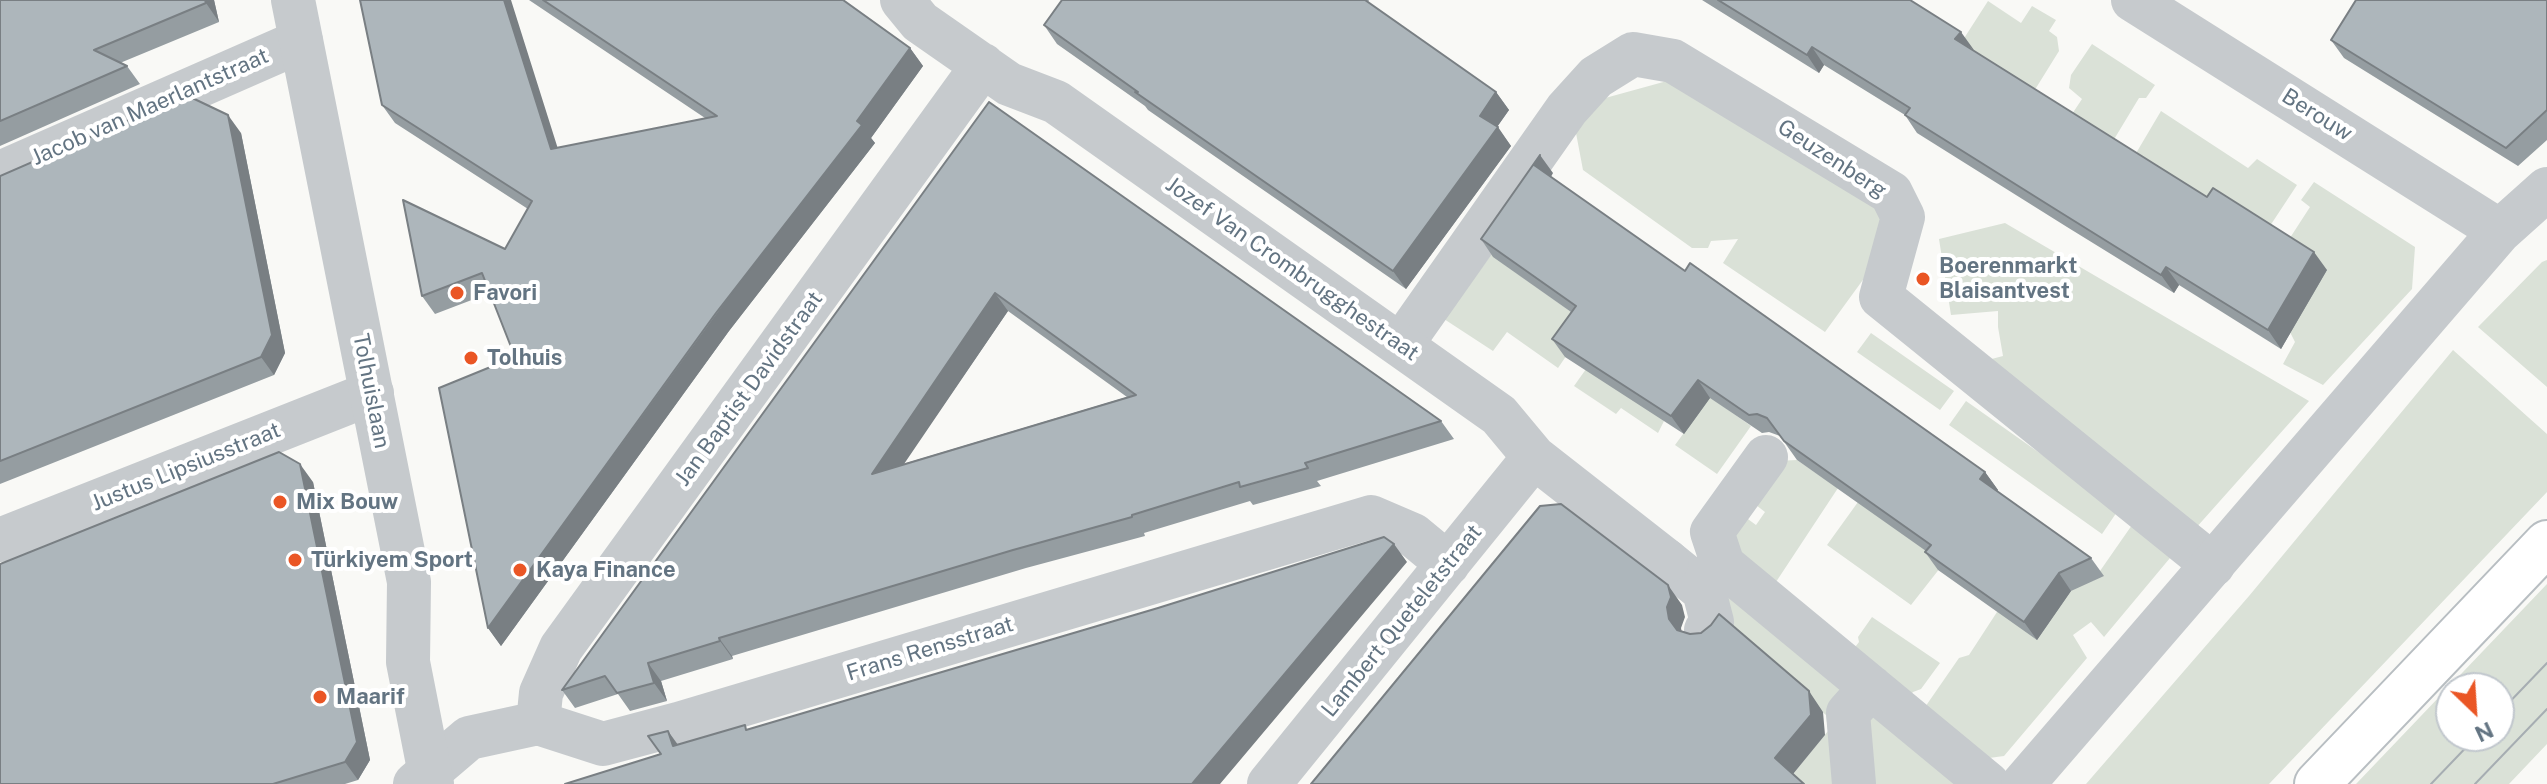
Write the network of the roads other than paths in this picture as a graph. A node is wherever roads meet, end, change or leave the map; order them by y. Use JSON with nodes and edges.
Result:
{"nodes":[{"id":1,"x":902,"y":0,"type":"edge"},
{"id":2,"x":2133,"y":0,"type":"edge"},
{"id":3,"x":297,"y":21,"type":"edge"},
{"id":4,"x":983,"y":65,"type":"junction"},
{"id":5,"x":0,"y":173,"type":"edge"},
{"id":6,"x":2547,"y":189,"type":"edge"},
{"id":7,"x":2500,"y":231,"type":"junction"},
{"id":8,"x":1401,"y":345,"type":"junction"},
{"id":9,"x":372,"y":393,"type":"junction"},
{"id":10,"x":1534,"y":457,"type":"junction"},
{"id":11,"x":1766,"y":457,"type":"dead end"},
{"id":12,"x":0,"y":540,"type":"edge"},
{"id":13,"x":2547,"y":543,"type":"edge"},
{"id":14,"x":1448,"y":564,"type":"junction"},
{"id":15,"x":2213,"y":565,"type":"junction"},
{"id":16,"x":1711,"y":595,"type":"junction"},
{"id":17,"x":1871,"y":687,"type":"junction"},
{"id":18,"x":538,"y":723,"type":"junction"},
{"id":19,"x":425,"y":780,"type":"edge"},
{"id":20,"x":1269,"y":784,"type":"edge"},
{"id":21,"x":1854,"y":784,"type":"edge"},
{"id":22,"x":1988,"y":784,"type":"edge"},
{"id":23,"x":2023,"y":784,"type":"edge"},
{"id":24,"x":2317,"y":784,"type":"edge"}],
"edges":[{"from":1,"to":4,"type":"street","name":"Jozef Van Crombrugghestraat"},
{"from":2,"to":7,"type":"street","name":"Berouw"},
{"from":3,"to":5,"type":"street","name":"Jacob van Maerlantstraat"},
{"from":3,"to":9,"type":"street","name":"Tolhuislaan"},
{"from":4,"to":8,"type":"street","name":"Jozef Van Crombrugghestraat"},
{"from":4,"to":18,"type":"street","name":"Jan Baptist Davidstraat"},
{"from":6,"to":7,"type":"street"},
{"from":7,"to":15,"type":"street"},
{"from":8,"to":10,"type":"street","name":"Jozef Van Crombrugghestraat"},
{"from":8,"to":15,"type":"street","name":"Geuzenberg"},
{"from":9,"to":12,"type":"street","name":"Justus Lipsiusstraat"},
{"from":9,"to":19,"type":"street","name":"Tolhuislaan"},
{"from":10,"to":14,"type":"street","name":"Lambert Queteletstraat"},
{"from":10,"to":16,"type":"street","name":"Jozef Van Crombrugghestraat"},
{"from":11,"to":16,"type":"street"},
{"from":13,"to":24,"type":"main road"},
{"from":14,"to":18,"type":"street","name":"Frans Rensstraat"},
{"from":14,"to":20,"type":"street","name":"Lambert Queteletstraat"},
{"from":15,"to":23,"type":"street"},
{"from":16,"to":17,"type":"street","name":"Jozef Van Crombrugghestraat"},
{"from":17,"to":21,"type":"street"},
{"from":17,"to":22,"type":"street","name":"Jozef Van Crombrugghestraat"},
{"from":18,"to":19,"type":"street"}]}
